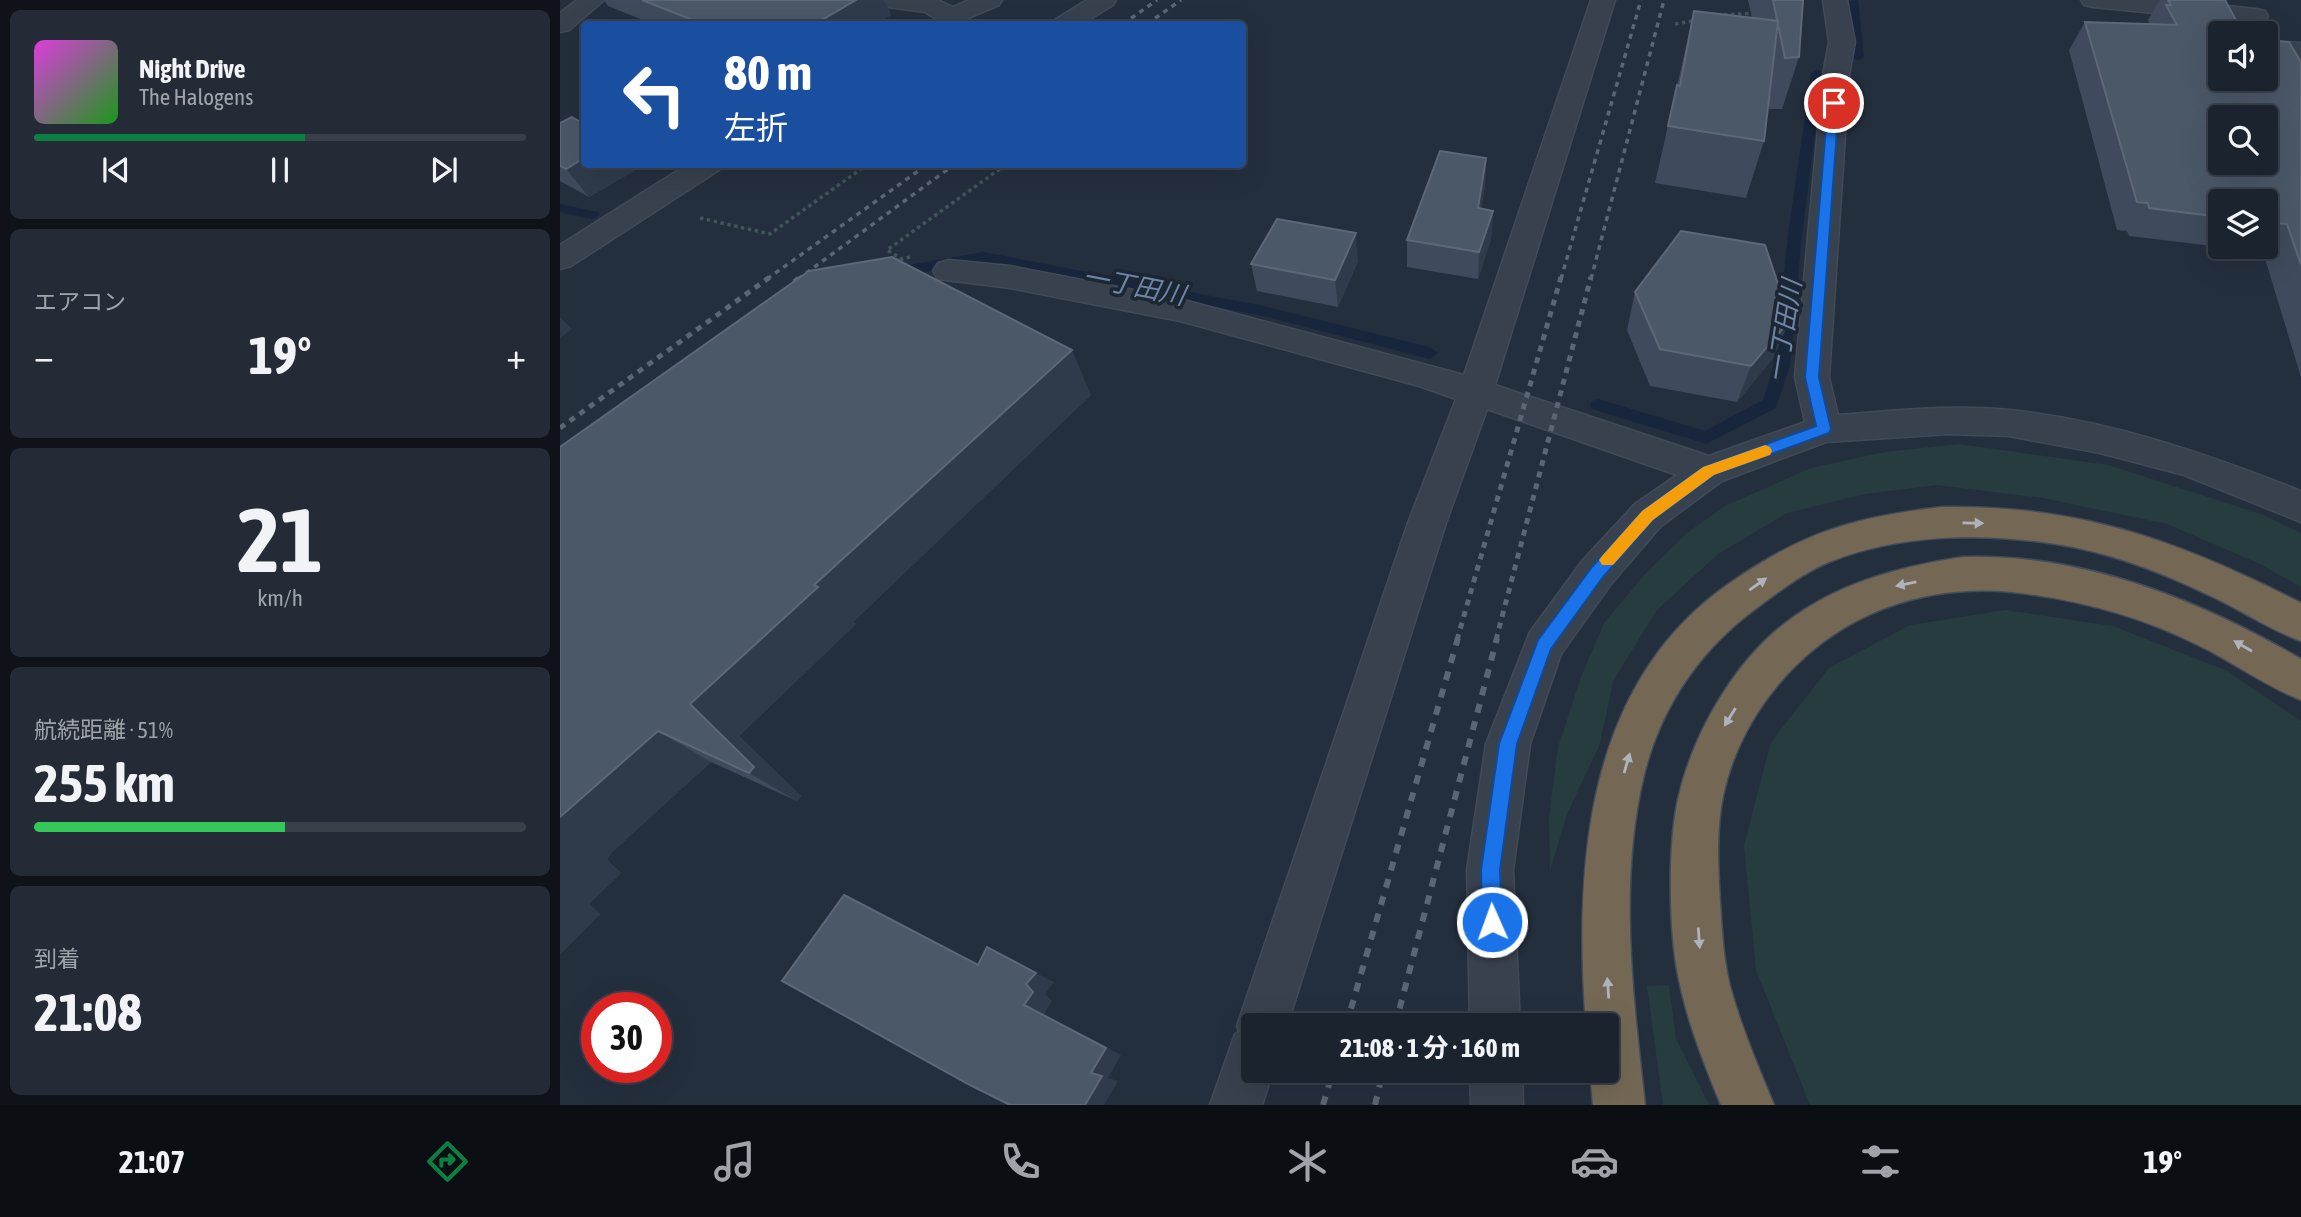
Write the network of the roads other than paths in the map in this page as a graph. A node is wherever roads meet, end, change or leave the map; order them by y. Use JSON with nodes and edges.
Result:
{"nodes":[{"id":1,"x":592,"y":0,"type":"edge"},
{"id":2,"x":882,"y":0,"type":"edge"},
{"id":3,"x":990,"y":0,"type":"edge"},
{"id":4,"x":1104,"y":0,"type":"edge"},
{"id":5,"x":1603,"y":0,"type":"edge"},
{"id":6,"x":2094,"y":0,"type":"edge"},
{"id":7,"x":1836,"y":4,"type":"edge"},
{"id":8,"x":2251,"y":8,"type":"edge"},
{"id":9,"x":954,"y":20,"type":"edge"},
{"id":10,"x":1070,"y":21,"type":"edge"},
{"id":11,"x":560,"y":25,"type":"edge"},
{"id":12,"x":2291,"y":51,"type":"edge"},
{"id":13,"x":2301,"y":78,"type":"edge"},
{"id":14,"x":703,"y":168,"type":"edge"},
{"id":15,"x":560,"y":259,"type":"edge"},
{"id":16,"x":949,"y":271,"type":"dead end"},
{"id":17,"x":1476,"y":391,"type":"junction"},
{"id":18,"x":1824,"y":429,"type":"junction"},
{"id":19,"x":1709,"y":471,"type":"junction"},
{"id":20,"x":2301,"y":507,"type":"edge"},
{"id":21,"x":2301,"y":623,"type":"edge"},
{"id":22,"x":2301,"y":681,"type":"edge"},
{"id":23,"x":1266,"y":1013,"type":"edge"},
{"id":24,"x":1494,"y":1013,"type":"edge"},
{"id":25,"x":1243,"y":1083,"type":"edge"},
{"id":26,"x":1496,"y":1083,"type":"edge"},
{"id":27,"x":1236,"y":1105,"type":"edge"},
{"id":28,"x":1497,"y":1105,"type":"edge"},
{"id":29,"x":1619,"y":1105,"type":"edge"},
{"id":30,"x":1748,"y":1105,"type":"edge"}],
"edges":[{"from":1,"to":11,"type":"street"},
{"from":2,"to":9,"type":"street"},
{"from":3,"to":9,"type":"street"},
{"from":4,"to":10,"type":"street"},
{"from":5,"to":17,"type":"street"},
{"from":6,"to":8,"type":"street"},
{"from":7,"to":18,"type":"street"},
{"from":8,"to":12,"type":"street"},
{"from":12,"to":13,"type":"street"},
{"from":14,"to":15,"type":"street"},
{"from":16,"to":17,"type":"street"},
{"from":17,"to":19,"type":"street"},
{"from":17,"to":23,"type":"street"},
{"from":18,"to":19,"type":"street"},
{"from":18,"to":20,"type":"street"},
{"from":19,"to":24,"type":"street"},
{"from":29,"to":21,"type":"highway","one_way":true},
{"from":22,"to":30,"type":"highway","one_way":true},
{"from":25,"to":27,"type":"street"},
{"from":26,"to":28,"type":"street"}]}
